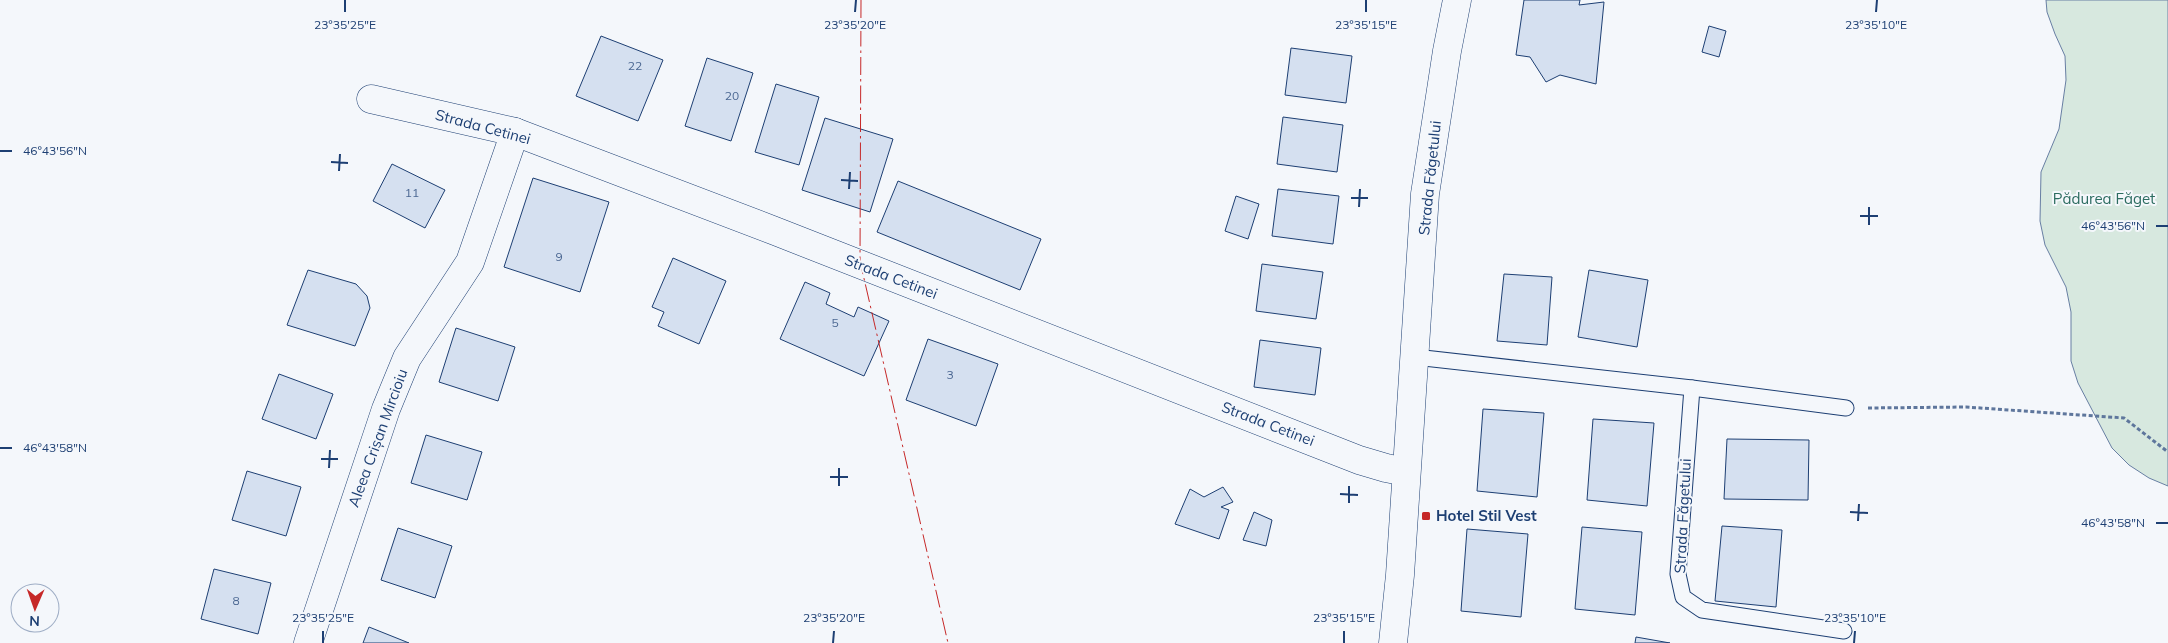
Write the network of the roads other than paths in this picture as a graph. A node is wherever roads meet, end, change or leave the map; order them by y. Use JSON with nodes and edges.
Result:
{"nodes":[{"id":1,"x":1457,"y":0,"type":"edge"},
{"id":2,"x":371,"y":99,"type":"dead end"},
{"id":3,"x":515,"y":132,"type":"junction"},
{"id":4,"x":1415,"y":357,"type":"junction"},
{"id":5,"x":1692,"y":388,"type":"junction"},
{"id":6,"x":1846,"y":408,"type":"road end"},
{"id":7,"x":1406,"y":472,"type":"junction"},
{"id":8,"x":1844,"y":631,"type":"dead end"},
{"id":9,"x":308,"y":643,"type":"edge"},
{"id":10,"x":1393,"y":643,"type":"edge"}],
"edges":[{"from":1,"to":4,"type":"street","name":"Strada Făgetului"},
{"from":2,"to":3,"type":"street","name":"Strada Cetinei"},
{"from":3,"to":7,"type":"street","name":"Strada Cetinei"},
{"from":3,"to":9,"type":"street","name":"Aleea Crișan Mircioiu"},
{"from":4,"to":5,"type":"lane"},
{"from":4,"to":7,"type":"street","name":"Strada Făgetului"},
{"from":5,"to":6,"type":"lane"},
{"from":5,"to":8,"type":"lane","name":"Strada Făgetului"},
{"from":7,"to":10,"type":"street","name":"Strada Făgetului"}]}
